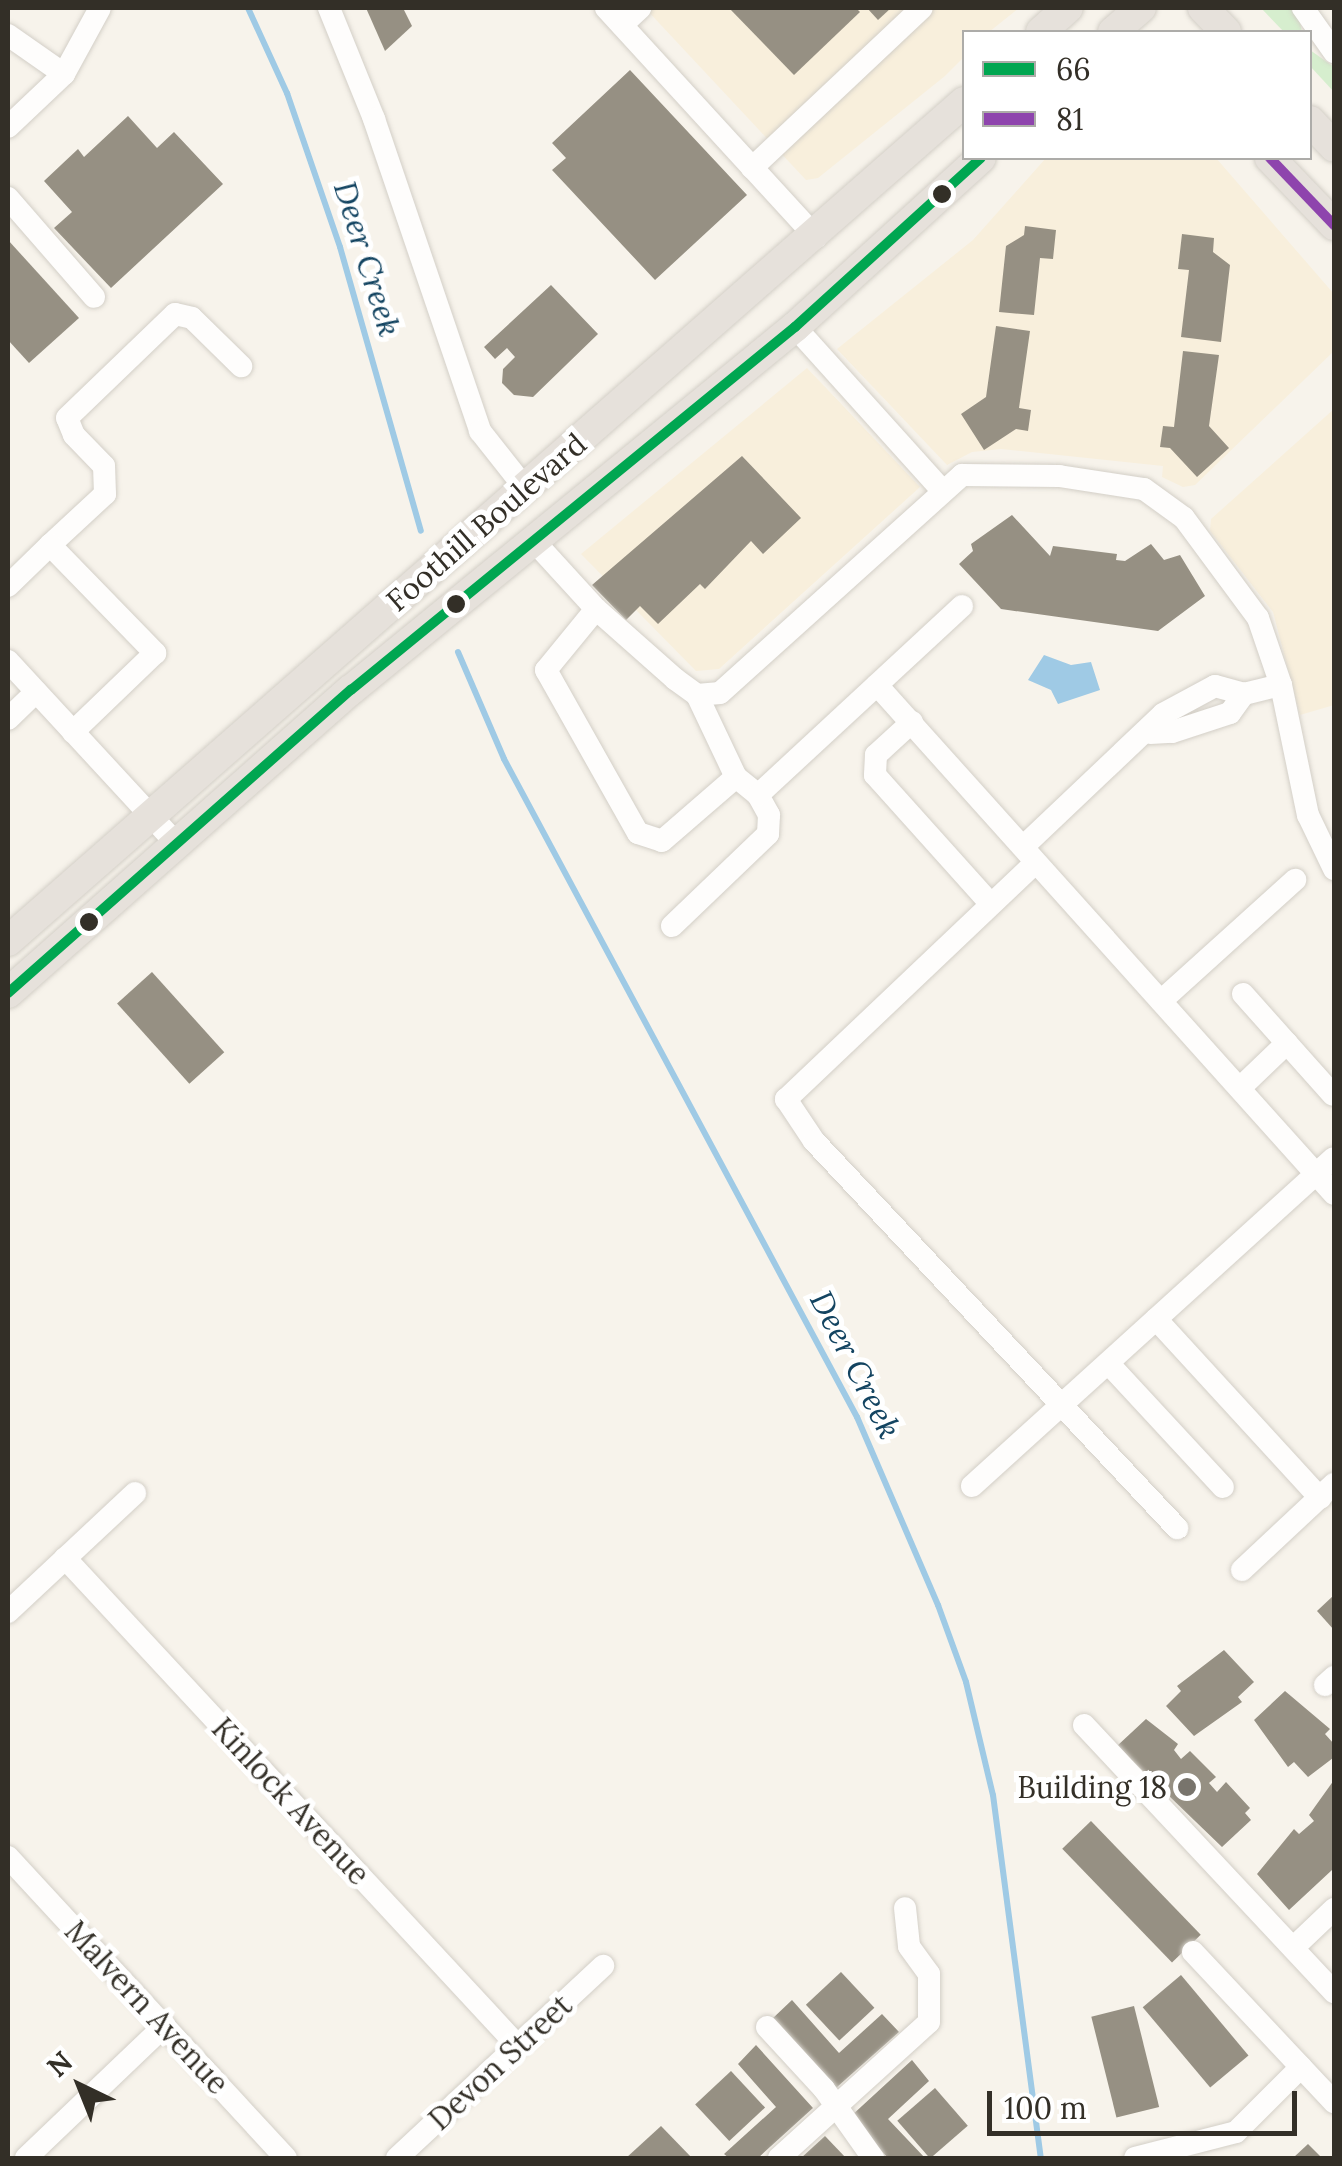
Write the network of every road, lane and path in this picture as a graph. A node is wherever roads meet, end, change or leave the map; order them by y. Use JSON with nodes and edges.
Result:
{"nodes":[{"id":1,"x":100,"y":8,"type":"edge"},
{"id":2,"x":328,"y":8,"type":"edge"},
{"id":3,"x":640,"y":8,"type":"edge"},
{"id":4,"x":922,"y":8,"type":"edge"},
{"id":5,"x":1068,"y":8,"type":"edge"},
{"id":6,"x":1204,"y":8,"type":"edge"},
{"id":7,"x":1303,"y":8,"type":"edge"},
{"id":8,"x":614,"y":16,"type":"edge"},
{"id":9,"x":1042,"y":30,"type":"edge"},
{"id":10,"x":1224,"y":30,"type":"edge"},
{"id":11,"x":8,"y":35,"type":"edge"},
{"id":12,"x":1334,"y":52,"type":"edge"},
{"id":13,"x":64,"y":74,"type":"junction"},
{"id":14,"x":962,"y":104,"type":"edge"},
{"id":15,"x":1312,"y":124,"type":"edge"},
{"id":16,"x":8,"y":127,"type":"edge"},
{"id":17,"x":1334,"y":147,"type":"edge"},
{"id":18,"x":979,"y":160,"type":"edge"},
{"id":19,"x":1272,"y":160,"type":"edge"},
{"id":20,"x":752,"y":168,"type":"junction"},
{"id":21,"x":8,"y":198,"type":"edge"},
{"id":22,"x":1334,"y":225,"type":"edge"},
{"id":23,"x":816,"y":237,"type":"junction"},
{"id":24,"x":94,"y":297,"type":"dead end"},
{"id":25,"x":794,"y":327,"type":"junction"},
{"id":26,"x":241,"y":366,"type":"dead end"},
{"id":27,"x":525,"y":488,"type":"junction"},
{"id":28,"x":941,"y":490,"type":"junction"},
{"id":29,"x":532,"y":540,"type":"junction"},
{"id":30,"x":50,"y":545,"type":"junction"},
{"id":31,"x":8,"y":586,"type":"edge"},
{"id":32,"x":962,"y":606,"type":"dead end"},
{"id":33,"x":596,"y":609,"type":"junction"},
{"id":34,"x":8,"y":661,"type":"edge"},
{"id":35,"x":877,"y":685,"type":"junction"},
{"id":36,"x":1280,"y":685,"type":"junction"},
{"id":37,"x":36,"y":692,"type":"junction"},
{"id":38,"x":697,"y":695,"type":"junction"},
{"id":39,"x":8,"y":719,"type":"edge"},
{"id":40,"x":912,"y":722,"type":"junction"},
{"id":41,"x":73,"y":732,"type":"junction"},
{"id":42,"x":736,"y":777,"type":"junction"},
{"id":43,"x":758,"y":795,"type":"junction"},
{"id":44,"x":150,"y":816,"type":"junction"},
{"id":45,"x":176,"y":843,"type":"junction"},
{"id":46,"x":1030,"y":854,"type":"junction"},
{"id":47,"x":1334,"y":869,"type":"edge"},
{"id":48,"x":1295,"y":880,"type":"dead end"},
{"id":49,"x":990,"y":903,"type":"junction"},
{"id":50,"x":672,"y":926,"type":"dead end"},
{"id":51,"x":8,"y":941,"type":"edge"},
{"id":52,"x":8,"y":992,"type":"edge"},
{"id":53,"x":1243,"y":994,"type":"dead end"},
{"id":54,"x":1162,"y":1001,"type":"junction"},
{"id":55,"x":1287,"y":1044,"type":"junction"},
{"id":56,"x":1240,"y":1088,"type":"junction"},
{"id":57,"x":1333,"y":1095,"type":"edge"},
{"id":58,"x":1326,"y":1166,"type":"edge"},
{"id":59,"x":1334,"y":1194,"type":"edge"},
{"id":60,"x":1156,"y":1319,"type":"junction"},
{"id":61,"x":1108,"y":1363,"type":"junction"},
{"id":62,"x":1061,"y":1406,"type":"junction"},
{"id":63,"x":972,"y":1486,"type":"dead end"},
{"id":64,"x":1223,"y":1487,"type":"dead end"},
{"id":65,"x":1327,"y":1491,"type":"edge"},
{"id":66,"x":134,"y":1493,"type":"dead end"},
{"id":67,"x":1177,"y":1528,"type":"dead end"},
{"id":68,"x":65,"y":1558,"type":"junction"},
{"id":69,"x":1242,"y":1570,"type":"dead end"},
{"id":70,"x":8,"y":1612,"type":"edge"},
{"id":71,"x":1084,"y":1725,"type":"dead end"},
{"id":72,"x":8,"y":1856,"type":"edge"},
{"id":73,"x":905,"y":1908,"type":"dead end"},
{"id":74,"x":1334,"y":1910,"type":"edge"},
{"id":75,"x":1293,"y":1948,"type":"junction"},
{"id":76,"x":1193,"y":1952,"type":"dead end"},
{"id":77,"x":603,"y":1966,"type":"dead end"},
{"id":78,"x":1334,"y":1992,"type":"edge"},
{"id":79,"x":165,"y":2025,"type":"junction"},
{"id":80,"x":767,"y":2027,"type":"dead end"},
{"id":81,"x":517,"y":2045,"type":"junction"},
{"id":82,"x":1302,"y":2067,"type":"junction"},
{"id":83,"x":1334,"y":2102,"type":"edge"},
{"id":84,"x":835,"y":2108,"type":"junction"},
{"id":85,"x":26,"y":2158,"type":"edge"},
{"id":86,"x":286,"y":2158,"type":"edge"},
{"id":87,"x":396,"y":2158,"type":"edge"},
{"id":88,"x":779,"y":2158,"type":"edge"},
{"id":89,"x":873,"y":2158,"type":"edge"},
{"id":90,"x":1135,"y":2158,"type":"edge"}],
"edges":[{"from":1,"to":13,"type":"street"},
{"from":2,"to":27,"type":"street"},
{"from":3,"to":8,"type":"street"},
{"from":4,"to":20,"type":"street"},
{"from":5,"to":9,"type":"main road"},
{"from":6,"to":10,"type":"main road"},
{"from":7,"to":12,"type":"street"},
{"from":8,"to":20,"type":"street"},
{"from":11,"to":13,"type":"street"},
{"from":13,"to":16,"type":"street"},
{"from":14,"to":23,"type":"main road","name":"Foothill Boulevard"},
{"from":15,"to":17,"type":"main road"},
{"from":18,"to":25,"type":"main road","name":"Foothill Boulevard"},
{"from":19,"to":22,"type":"main road"},
{"from":20,"to":23,"type":"street"},
{"from":21,"to":24,"type":"street"},
{"from":23,"to":27,"type":"main road","name":"Foothill Boulevard"},
{"from":25,"to":28,"type":"street"},
{"from":25,"to":29,"type":"main road","name":"Foothill Boulevard"},
{"from":26,"to":30,"type":"street"},
{"from":27,"to":44,"type":"main road","name":"Foothill Boulevard"},
{"from":28,"to":36,"type":"street"},
{"from":28,"to":38,"type":"street"},
{"from":29,"to":33,"type":"street"},
{"from":29,"to":45,"type":"main road","name":"Foothill Boulevard"},
{"from":30,"to":31,"type":"street"},
{"from":30,"to":41,"type":"street"},
{"from":32,"to":35,"type":"street"},
{"from":33,"to":38,"type":"street"},
{"from":33,"to":42,"type":"street"},
{"from":34,"to":37,"type":"street"},
{"from":35,"to":40,"type":"street"},
{"from":35,"to":43,"type":"street"},
{"from":36,"to":46,"type":"street"},
{"from":36,"to":47,"type":"street"},
{"from":37,"to":39,"type":"street"},
{"from":37,"to":41,"type":"street"},
{"from":38,"to":42,"type":"street"},
{"from":40,"to":46,"type":"street"},
{"from":40,"to":49,"type":"street"},
{"from":41,"to":44,"type":"street"},
{"from":42,"to":43,"type":"street"},
{"from":43,"to":50,"type":"street"},
{"from":44,"to":45,"type":"street"},
{"from":44,"to":51,"type":"main road","name":"Foothill Boulevard"},
{"from":45,"to":52,"type":"main road","name":"Foothill Boulevard"},
{"from":46,"to":49,"type":"street"},
{"from":46,"to":54,"type":"street"},
{"from":48,"to":54,"type":"street"},
{"from":49,"to":62,"type":"street"},
{"from":53,"to":55,"type":"street"},
{"from":54,"to":56,"type":"street"},
{"from":55,"to":56,"type":"street"},
{"from":55,"to":57,"type":"street"},
{"from":56,"to":58,"type":"street"},
{"from":58,"to":59,"type":"street"},
{"from":58,"to":60,"type":"street"},
{"from":60,"to":61,"type":"street"},
{"from":60,"to":65,"type":"street"},
{"from":61,"to":62,"type":"street"},
{"from":61,"to":64,"type":"street"},
{"from":62,"to":63,"type":"street"},
{"from":62,"to":67,"type":"street"},
{"from":65,"to":69,"type":"street"},
{"from":66,"to":68,"type":"street"},
{"from":68,"to":70,"type":"street"},
{"from":68,"to":81,"type":"street","name":"Kinlock Avenue"},
{"from":71,"to":75,"type":"street"},
{"from":72,"to":79,"type":"street","name":"Malvern Avenue"},
{"from":73,"to":84,"type":"street"},
{"from":74,"to":75,"type":"street"},
{"from":75,"to":78,"type":"street"},
{"from":76,"to":82,"type":"street"},
{"from":77,"to":81,"type":"street","name":"Devon Street"},
{"from":79,"to":85,"type":"street"},
{"from":79,"to":86,"type":"street","name":"Malvern Avenue"},
{"from":80,"to":84,"type":"street"},
{"from":81,"to":87,"type":"street","name":"Devon Street"},
{"from":82,"to":83,"type":"street"},
{"from":82,"to":90,"type":"street"},
{"from":84,"to":88,"type":"street"},
{"from":84,"to":89,"type":"street"}]}
